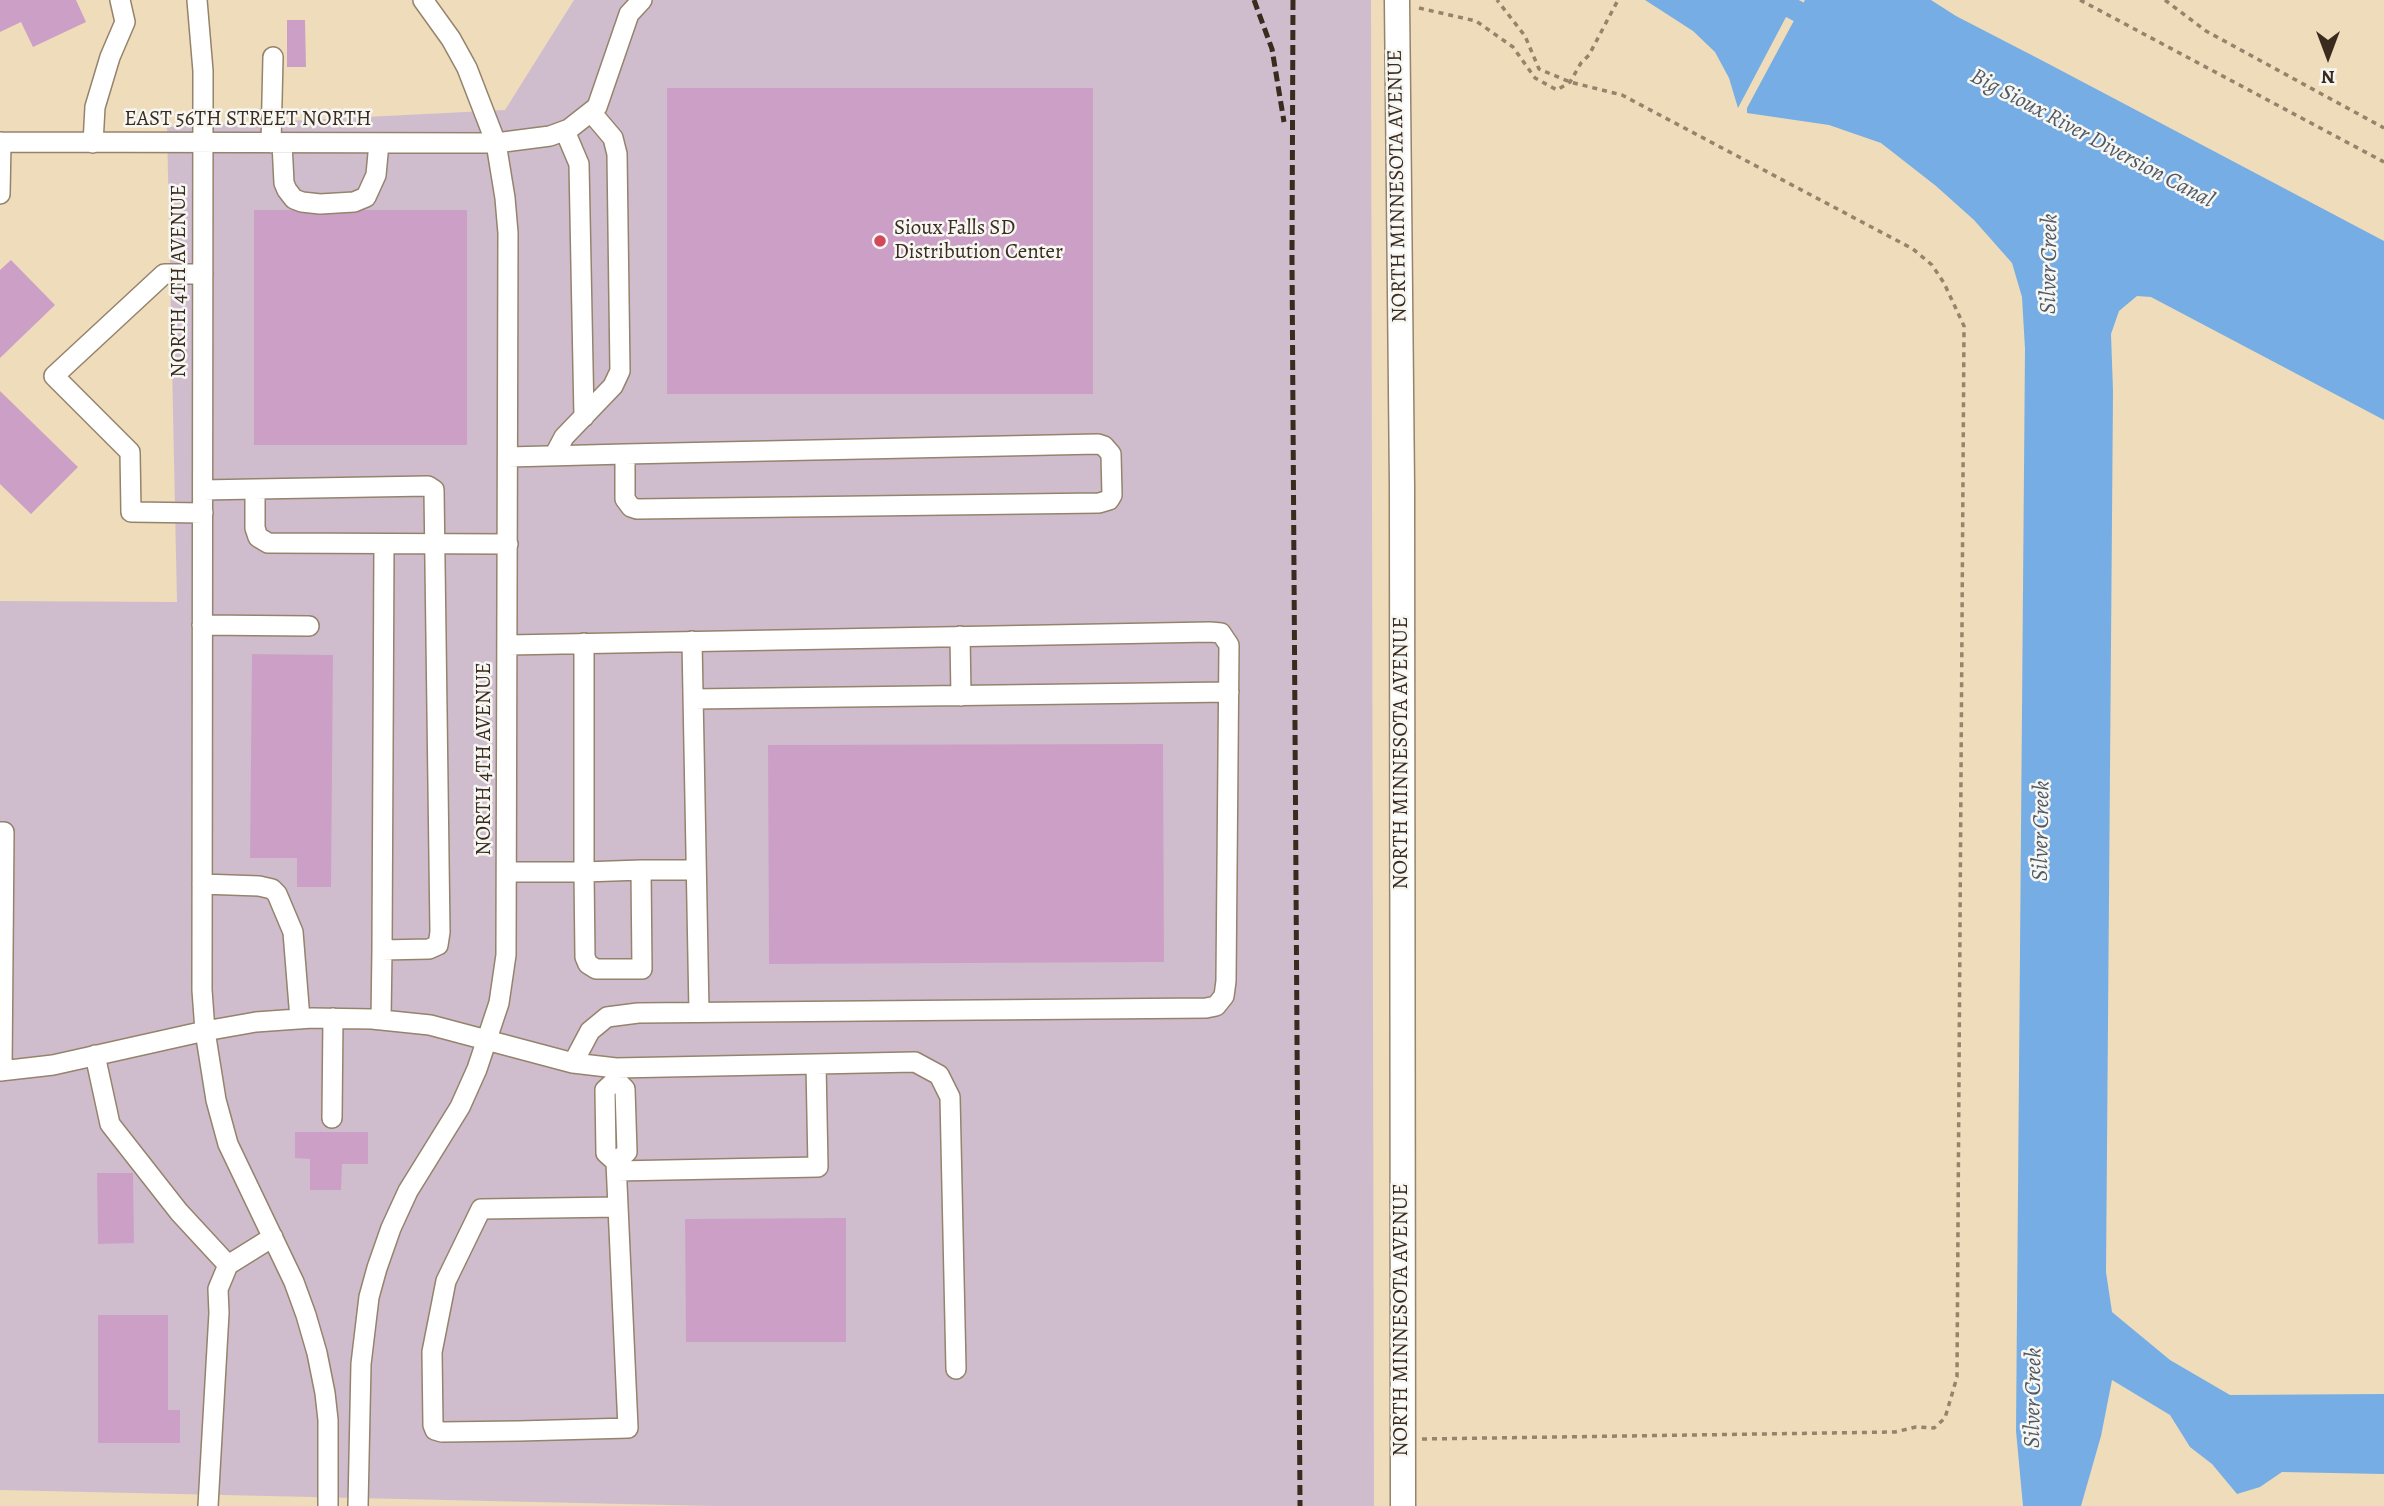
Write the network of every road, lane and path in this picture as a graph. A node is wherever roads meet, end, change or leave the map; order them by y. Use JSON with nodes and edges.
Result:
{"nodes":[{"id":1,"x":120,"y":0,"type":"edge"},
{"id":2,"x":197,"y":0,"type":"edge"},
{"id":3,"x":423,"y":0,"type":"edge"},
{"id":4,"x":642,"y":0,"type":"edge"},
{"id":5,"x":1497,"y":0,"type":"edge"},
{"id":6,"x":1618,"y":0,"type":"edge"},
{"id":7,"x":2080,"y":0,"type":"edge"},
{"id":8,"x":2165,"y":0,"type":"edge"},
{"id":9,"x":1397,"y":2,"type":"edge"},
{"id":10,"x":274,"y":57,"type":"dead end"},
{"id":11,"x":1570,"y":82,"type":"junction"},
{"id":12,"x":591,"y":112,"type":"junction"},
{"id":13,"x":2384,"y":128,"type":"edge"},
{"id":14,"x":565,"y":131,"type":"junction"},
{"id":15,"x":0,"y":142,"type":"edge"},
{"id":16,"x":93,"y":143,"type":"junction"},
{"id":17,"x":203,"y":143,"type":"junction"},
{"id":18,"x":276,"y":143,"type":"junction"},
{"id":19,"x":379,"y":143,"type":"junction"},
{"id":20,"x":496,"y":143,"type":"junction"},
{"id":21,"x":2384,"y":162,"type":"edge"},
{"id":22,"x":0,"y":194,"type":"edge"},
{"id":23,"x":203,"y":274,"type":"junction"},
{"id":24,"x":584,"y":417,"type":"junction"},
{"id":25,"x":625,"y":454,"type":"junction"},
{"id":26,"x":554,"y":456,"type":"junction"},
{"id":27,"x":508,"y":457,"type":"junction"},
{"id":28,"x":255,"y":489,"type":"junction"},
{"id":29,"x":203,"y":490,"type":"junction"},
{"id":30,"x":203,"y":513,"type":"junction"},
{"id":31,"x":384,"y":544,"type":"junction"},
{"id":32,"x":435,"y":544,"type":"junction"},
{"id":33,"x":508,"y":544,"type":"junction"},
{"id":34,"x":202,"y":625,"type":"junction"},
{"id":35,"x":309,"y":626,"type":"dead end"},
{"id":36,"x":960,"y":636,"type":"junction"},
{"id":37,"x":692,"y":641,"type":"junction"},
{"id":38,"x":584,"y":643,"type":"junction"},
{"id":39,"x":508,"y":645,"type":"junction"},
{"id":40,"x":1229,"y":692,"type":"junction"},
{"id":41,"x":961,"y":696,"type":"junction"},
{"id":42,"x":693,"y":699,"type":"junction"},
{"id":43,"x":0,"y":832,"type":"edge"},
{"id":44,"x":640,"y":870,"type":"junction"},
{"id":45,"x":696,"y":870,"type":"junction"},
{"id":46,"x":508,"y":872,"type":"junction"},
{"id":47,"x":584,"y":872,"type":"junction"},
{"id":48,"x":202,"y":884,"type":"junction"},
{"id":49,"x":382,"y":950,"type":"junction"},
{"id":50,"x":1,"y":999,"type":"edge"},
{"id":51,"x":699,"y":1012,"type":"junction"},
{"id":52,"x":333,"y":1018,"type":"junction"},
{"id":53,"x":300,"y":1019,"type":"junction"},
{"id":54,"x":381,"y":1020,"type":"junction"},
{"id":55,"x":205,"y":1031,"type":"junction"},
{"id":56,"x":487,"y":1039,"type":"junction"},
{"id":57,"x":96,"y":1055,"type":"junction"},
{"id":58,"x":573,"y":1063,"type":"junction"},
{"id":59,"x":816,"y":1064,"type":"junction"},
{"id":60,"x":1,"y":1071,"type":"edge"},
{"id":61,"x":616,"y":1074,"type":"junction"},
{"id":62,"x":332,"y":1118,"type":"dead end"},
{"id":63,"x":616,"y":1166,"type":"junction"},
{"id":64,"x":618,"y":1207,"type":"junction"},
{"id":65,"x":273,"y":1237,"type":"junction"},
{"id":66,"x":228,"y":1265,"type":"junction"},
{"id":67,"x":956,"y":1369,"type":"dead end"},
{"id":68,"x":1402,"y":1440,"type":"junction"},
{"id":69,"x":208,"y":1506,"type":"edge"},
{"id":70,"x":328,"y":1506,"type":"edge"},
{"id":71,"x":358,"y":1506,"type":"edge"},
{"id":72,"x":1403,"y":1506,"type":"edge"}],
"edges":[{"from":1,"to":16,"type":"street"},
{"from":2,"to":17,"type":"street","name":"NORTH 4TH AVENUE"},
{"from":3,"to":20,"type":"street","name":"NORTH 4TH AVENUE"},
{"from":4,"to":12,"type":"street"},
{"from":5,"to":11,"type":"path"},
{"from":6,"to":11,"type":"path"},
{"from":7,"to":21,"type":"path"},
{"from":8,"to":13,"type":"path"},
{"from":9,"to":11,"type":"path"},
{"from":9,"to":68,"type":"main road","name":"NORTH MINNESOTA AVENUE"},
{"from":10,"to":18,"type":"street"},
{"from":11,"to":68,"type":"path"},
{"from":12,"to":14,"type":"street"},
{"from":12,"to":24,"type":"street"},
{"from":14,"to":20,"type":"street","name":"EAST 56TH STREET NORTH"},
{"from":14,"to":24,"type":"street"},
{"from":15,"to":16,"type":"street","name":"EAST 56TH STREET NORTH"},
{"from":15,"to":22,"type":"street"},
{"from":16,"to":17,"type":"street","name":"EAST 56TH STREET NORTH"},
{"from":17,"to":18,"type":"street","name":"EAST 56TH STREET NORTH"},
{"from":17,"to":23,"type":"street","name":"NORTH 4TH AVENUE"},
{"from":18,"to":19,"type":"street","name":"EAST 56TH STREET NORTH"},
{"from":18,"to":19,"type":"street"},
{"from":19,"to":20,"type":"street","name":"EAST 56TH STREET NORTH"},
{"from":20,"to":27,"type":"street","name":"NORTH 4TH AVENUE"},
{"from":23,"to":29,"type":"street","name":"NORTH 4TH AVENUE"},
{"from":23,"to":30,"type":"street"},
{"from":24,"to":26,"type":"street"},
{"from":25,"to":25,"type":"street"},
{"from":25,"to":26,"type":"street"},
{"from":26,"to":27,"type":"street"},
{"from":27,"to":33,"type":"street","name":"NORTH 4TH AVENUE"},
{"from":28,"to":29,"type":"street"},
{"from":28,"to":31,"type":"street"},
{"from":28,"to":32,"type":"street"},
{"from":29,"to":30,"type":"street","name":"NORTH 4TH AVENUE"},
{"from":30,"to":34,"type":"street","name":"NORTH 4TH AVENUE"},
{"from":31,"to":32,"type":"street"},
{"from":31,"to":49,"type":"street"},
{"from":32,"to":33,"type":"street"},
{"from":32,"to":49,"type":"street"},
{"from":33,"to":39,"type":"street","name":"NORTH 4TH AVENUE"},
{"from":34,"to":35,"type":"street"},
{"from":34,"to":48,"type":"street","name":"NORTH 4TH AVENUE"},
{"from":36,"to":37,"type":"street"},
{"from":36,"to":40,"type":"street"},
{"from":36,"to":41,"type":"street"},
{"from":37,"to":38,"type":"street"},
{"from":37,"to":42,"type":"street"},
{"from":38,"to":39,"type":"street"},
{"from":38,"to":47,"type":"street"},
{"from":39,"to":46,"type":"street","name":"NORTH 4TH AVENUE"},
{"from":40,"to":41,"type":"street"},
{"from":40,"to":51,"type":"street"},
{"from":41,"to":42,"type":"street"},
{"from":42,"to":45,"type":"street"},
{"from":43,"to":50,"type":"street"},
{"from":44,"to":45,"type":"street"},
{"from":44,"to":47,"type":"street"},
{"from":44,"to":47,"type":"street"},
{"from":45,"to":51,"type":"street"},
{"from":46,"to":47,"type":"street"},
{"from":46,"to":56,"type":"street","name":"NORTH 4TH AVENUE"},
{"from":48,"to":53,"type":"street"},
{"from":48,"to":55,"type":"street","name":"NORTH 4TH AVENUE"},
{"from":49,"to":54,"type":"street"},
{"from":50,"to":60,"type":"street"},
{"from":51,"to":58,"type":"street"},
{"from":52,"to":53,"type":"street"},
{"from":52,"to":54,"type":"street"},
{"from":52,"to":62,"type":"street"},
{"from":53,"to":55,"type":"street"},
{"from":54,"to":56,"type":"street"},
{"from":55,"to":57,"type":"street"},
{"from":55,"to":65,"type":"street","name":"NORTH 4TH AVENUE"},
{"from":56,"to":58,"type":"street"},
{"from":56,"to":71,"type":"street","name":"NORTH 4TH AVENUE"},
{"from":57,"to":60,"type":"street"},
{"from":57,"to":66,"type":"street"},
{"from":58,"to":61,"type":"street"},
{"from":59,"to":61,"type":"street"},
{"from":59,"to":63,"type":"street"},
{"from":59,"to":67,"type":"street"},
{"from":61,"to":63,"type":"street"},
{"from":63,"to":64,"type":"street"},
{"from":64,"to":64,"type":"street"},
{"from":65,"to":66,"type":"street"},
{"from":65,"to":70,"type":"street","name":"NORTH 4TH AVENUE"},
{"from":66,"to":69,"type":"street"},
{"from":68,"to":72,"type":"main road","name":"NORTH MINNESOTA AVENUE"}]}
